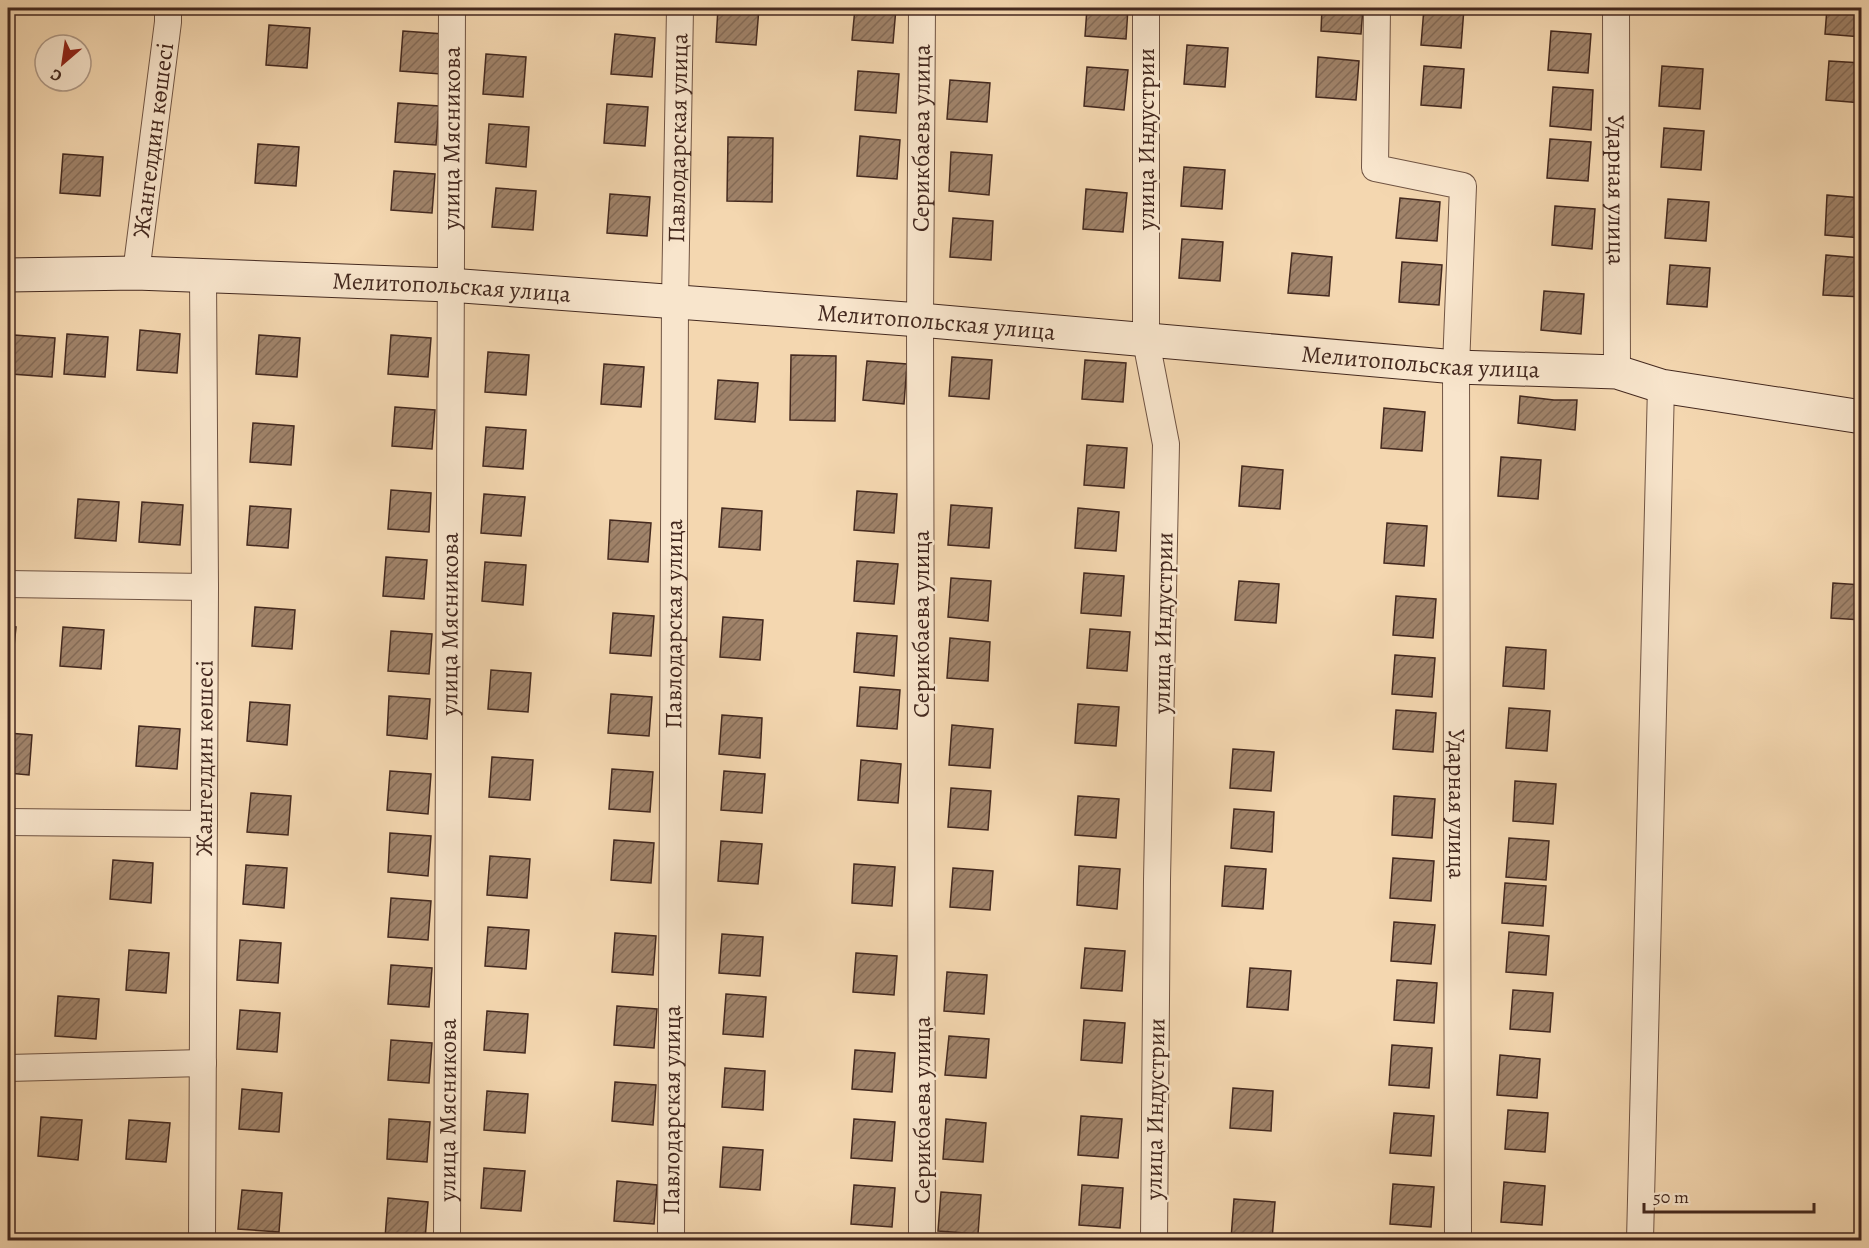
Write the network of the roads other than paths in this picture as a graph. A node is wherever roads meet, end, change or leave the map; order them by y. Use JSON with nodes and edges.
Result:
{"nodes":[{"id":1,"x":168,"y":8,"type":"edge"},
{"id":2,"x":452,"y":8,"type":"edge"},
{"id":3,"x":680,"y":8,"type":"edge"},
{"id":4,"x":922,"y":8,"type":"edge"},
{"id":5,"x":1146,"y":8,"type":"edge"},
{"id":6,"x":1377,"y":8,"type":"edge"},
{"id":7,"x":1616,"y":8,"type":"edge"},
{"id":8,"x":136,"y":273,"type":"junction"},
{"id":9,"x":8,"y":275,"type":"edge"},
{"id":10,"x":203,"y":276,"type":"junction"},
{"id":11,"x":449,"y":285,"type":"junction"},
{"id":12,"x":675,"y":303,"type":"junction"},
{"id":13,"x":920,"y":320,"type":"junction"},
{"id":14,"x":1146,"y":341,"type":"junction"},
{"id":15,"x":1456,"y":368,"type":"junction"},
{"id":16,"x":1617,"y":372,"type":"junction"},
{"id":17,"x":1660,"y":386,"type":"junction"},
{"id":18,"x":1862,"y":417,"type":"edge"},
{"id":19,"x":8,"y":584,"type":"edge"},
{"id":20,"x":205,"y":587,"type":"junction"},
{"id":21,"x":8,"y":822,"type":"edge"},
{"id":22,"x":204,"y":824,"type":"junction"},
{"id":23,"x":203,"y":1063,"type":"junction"},
{"id":24,"x":8,"y":1068,"type":"edge"},
{"id":25,"x":202,"y":1240,"type":"edge"},
{"id":26,"x":447,"y":1240,"type":"edge"},
{"id":27,"x":671,"y":1240,"type":"edge"},
{"id":28,"x":922,"y":1240,"type":"edge"},
{"id":29,"x":1154,"y":1240,"type":"edge"},
{"id":30,"x":1458,"y":1240,"type":"edge"},
{"id":31,"x":1640,"y":1240,"type":"edge"}],
"edges":[{"from":1,"to":8,"type":"street","name":"Жангелдин көшесі"},
{"from":2,"to":11,"type":"street","name":"улица Мясникова"},
{"from":3,"to":12,"type":"street","name":"Павлодарская улица"},
{"from":4,"to":13,"type":"street","name":"Серикбаева улица"},
{"from":5,"to":14,"type":"street","name":"улица Индустрии"},
{"from":6,"to":15,"type":"street","name":"Ударная улица"},
{"from":7,"to":16,"type":"street","name":"Ударная улица"},
{"from":8,"to":9,"type":"street","name":"Мелитопольская улица"},
{"from":8,"to":10,"type":"street","name":"Мелитопольская улица"},
{"from":10,"to":11,"type":"street","name":"Мелитопольская улица"},
{"from":10,"to":20,"type":"street","name":"Жангелдин көшесі"},
{"from":11,"to":12,"type":"street","name":"Мелитопольская улица"},
{"from":11,"to":26,"type":"street","name":"улица Мясникова"},
{"from":12,"to":13,"type":"street","name":"Мелитопольская улица"},
{"from":12,"to":27,"type":"street","name":"Павлодарская улица"},
{"from":13,"to":14,"type":"street","name":"Мелитопольская улица"},
{"from":13,"to":28,"type":"street","name":"Серикбаева улица"},
{"from":14,"to":15,"type":"street","name":"Мелитопольская улица"},
{"from":14,"to":29,"type":"street","name":"улица Индустрии"},
{"from":15,"to":16,"type":"street","name":"Мелитопольская улица"},
{"from":15,"to":30,"type":"street","name":"Ударная улица"},
{"from":16,"to":17,"type":"street","name":"Мелитопольская улица"},
{"from":17,"to":18,"type":"street","name":"Мелитопольская улица"},
{"from":17,"to":31,"type":"street"},
{"from":19,"to":20,"type":"street"},
{"from":20,"to":22,"type":"street","name":"Жангелдин көшесі"},
{"from":21,"to":22,"type":"street"},
{"from":22,"to":23,"type":"street","name":"Жангелдин көшесі"},
{"from":23,"to":24,"type":"street"},
{"from":23,"to":25,"type":"street","name":"Жангелдин көшесі"}]}
